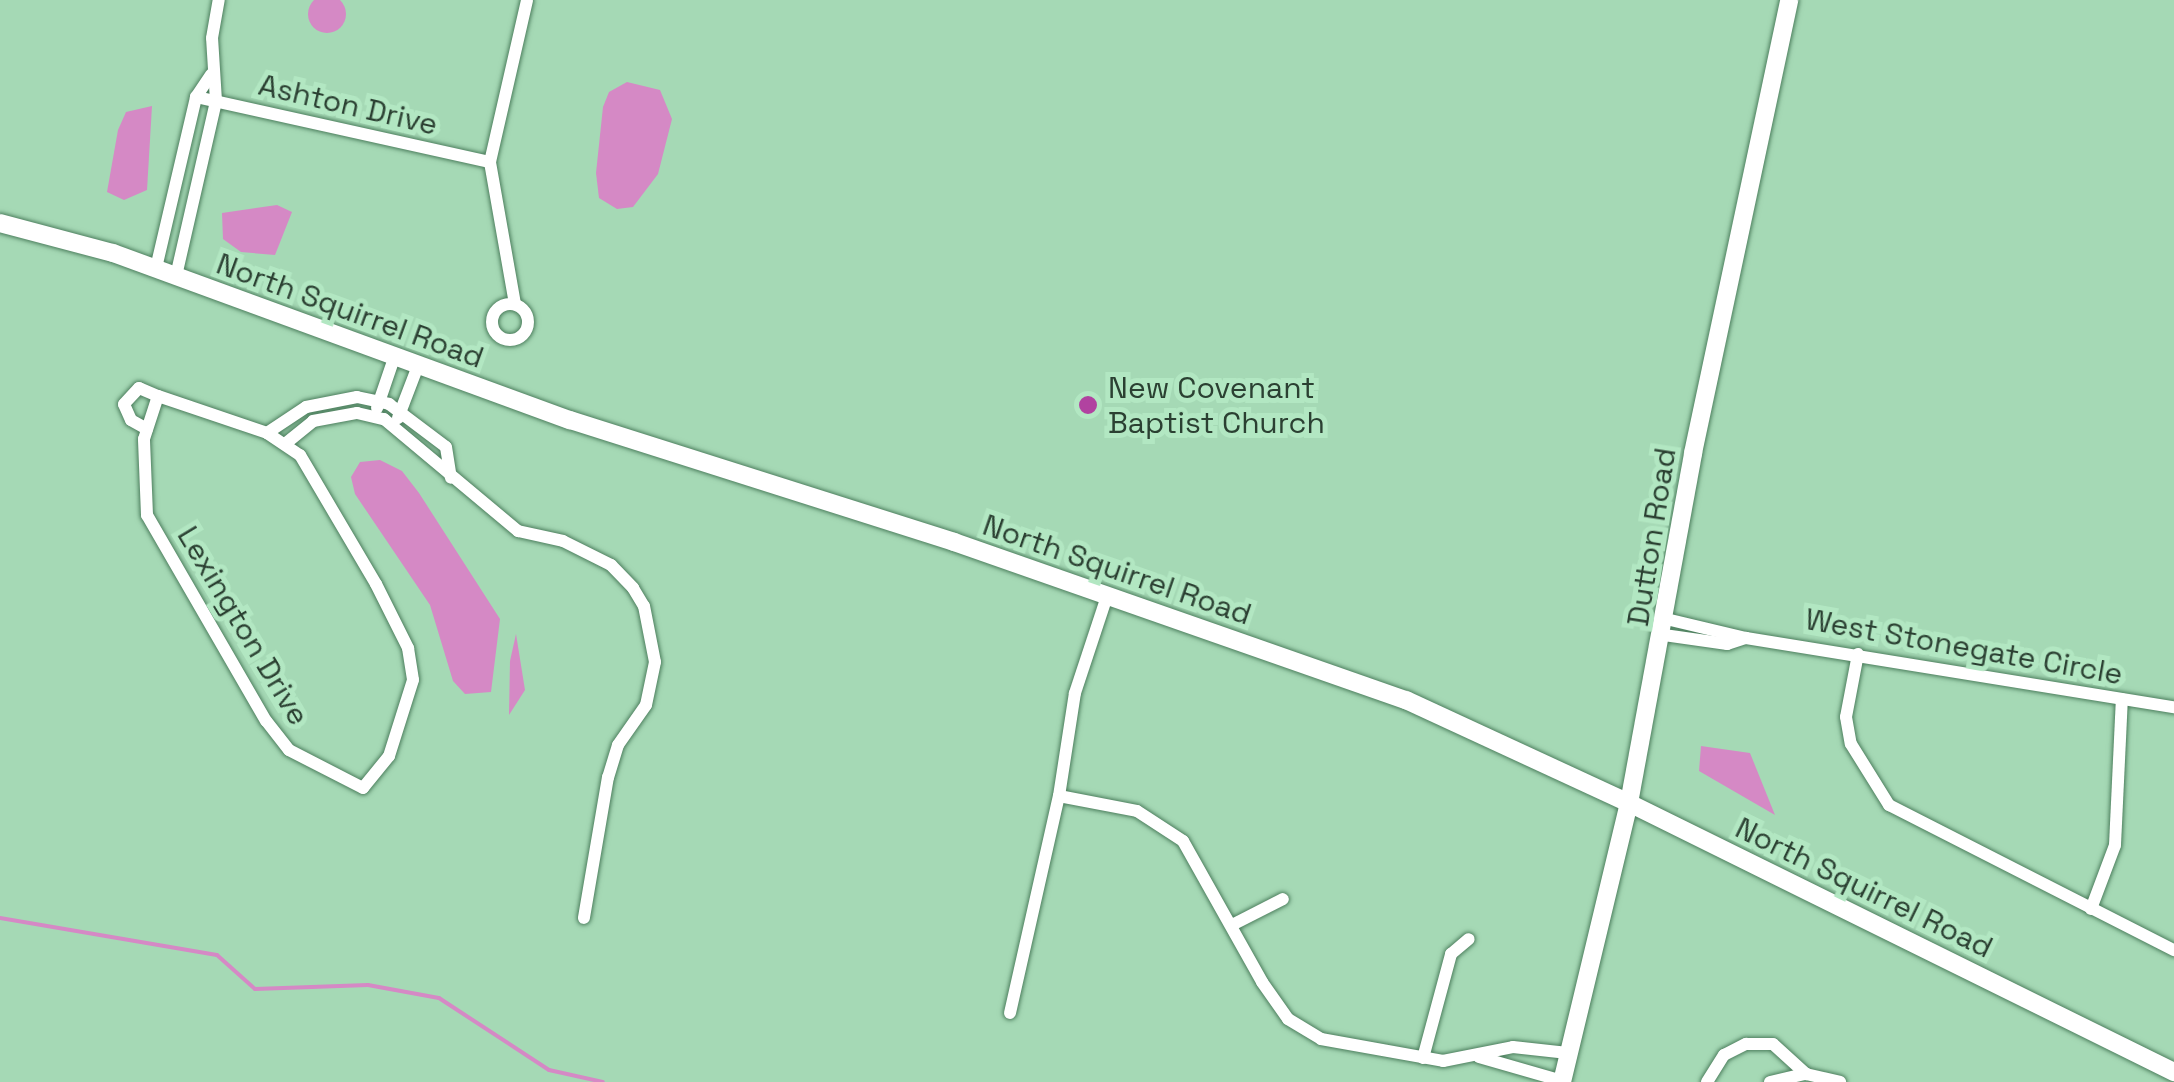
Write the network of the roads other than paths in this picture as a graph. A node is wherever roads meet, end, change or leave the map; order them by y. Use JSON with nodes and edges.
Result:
{"nodes":[{"id":1,"x":219,"y":0,"type":"edge"},
{"id":2,"x":528,"y":0,"type":"edge"},
{"id":3,"x":1789,"y":0,"type":"edge"},
{"id":4,"x":211,"y":74,"type":"junction"},
{"id":5,"x":196,"y":96,"type":"junction"},
{"id":6,"x":216,"y":101,"type":"junction"},
{"id":7,"x":490,"y":162,"type":"junction"},
{"id":8,"x":178,"y":180,"type":"junction"},
{"id":9,"x":197,"y":184,"type":"junction"},
{"id":10,"x":0,"y":224,"type":"edge"},
{"id":11,"x":156,"y":268,"type":"junction"},
{"id":12,"x":176,"y":276,"type":"junction"},
{"id":13,"x":514,"y":304,"type":"dead end"},
{"id":14,"x":394,"y":358,"type":"junction"},
{"id":15,"x":418,"y":366,"type":"junction"},
{"id":16,"x":158,"y":396,"type":"junction"},
{"id":17,"x":379,"y":402,"type":"junction"},
{"id":18,"x":401,"y":410,"type":"junction"},
{"id":19,"x":374,"y":417,"type":"junction"},
{"id":20,"x":396,"y":425,"type":"junction"},
{"id":21,"x":147,"y":429,"type":"junction"},
{"id":22,"x":267,"y":433,"type":"junction"},
{"id":23,"x":285,"y":444,"type":"junction"},
{"id":24,"x":452,"y":480,"type":"junction"},
{"id":25,"x":1107,"y":596,"type":"junction"},
{"id":26,"x":1665,"y":627,"type":"junction"},
{"id":27,"x":1858,"y":654,"type":"junction"},
{"id":28,"x":2122,"y":699,"type":"junction"},
{"id":29,"x":2174,"y":706,"type":"edge"},
{"id":30,"x":1060,"y":796,"type":"junction"},
{"id":31,"x":1629,"y":803,"type":"junction"},
{"id":32,"x":1283,"y":899,"type":"dead end"},
{"id":33,"x":2091,"y":909,"type":"junction"},
{"id":34,"x":584,"y":918,"type":"dead end"},
{"id":35,"x":1232,"y":925,"type":"junction"},
{"id":36,"x":1469,"y":939,"type":"dead end"},
{"id":37,"x":2174,"y":950,"type":"edge"},
{"id":38,"x":1010,"y":1012,"type":"dead end"},
{"id":39,"x":1568,"y":1053,"type":"junction"},
{"id":40,"x":1477,"y":1056,"type":"junction"},
{"id":41,"x":1424,"y":1058,"type":"junction"},
{"id":42,"x":2174,"y":1072,"type":"edge"},
{"id":43,"x":1806,"y":1074,"type":"junction"},
{"id":44,"x":1562,"y":1081,"type":"edge"},
{"id":45,"x":1707,"y":1082,"type":"edge"},
{"id":46,"x":1770,"y":1082,"type":"edge"},
{"id":47,"x":1840,"y":1082,"type":"edge"}],
"edges":[{"from":1,"to":4,"type":"street"},
{"from":2,"to":7,"type":"street"},
{"from":3,"to":26,"type":"street","name":"Dutton Road"},
{"from":4,"to":5,"type":"street"},
{"from":4,"to":6,"type":"street"},
{"from":5,"to":6,"type":"street","name":"Ashton Drive"},
{"from":5,"to":8,"type":"street"},
{"from":6,"to":7,"type":"street","name":"Ashton Drive"},
{"from":6,"to":9,"type":"street"},
{"from":7,"to":13,"type":"street"},
{"from":8,"to":9,"type":"street"},
{"from":8,"to":11,"type":"street"},
{"from":9,"to":12,"type":"street"},
{"from":10,"to":11,"type":"street","name":"North Squirrel Road"},
{"from":11,"to":12,"type":"street","name":"North Squirrel Road"},
{"from":12,"to":14,"type":"street","name":"North Squirrel Road"},
{"from":14,"to":15,"type":"street","name":"North Squirrel Road"},
{"from":14,"to":17,"type":"street"},
{"from":15,"to":18,"type":"street"},
{"from":15,"to":25,"type":"street","name":"North Squirrel Road"},
{"from":16,"to":21,"type":"street","name":"Lexington Drive"},
{"from":16,"to":21,"type":"street"},
{"from":16,"to":22,"type":"street","name":"Lexington Drive"},
{"from":17,"to":18,"type":"street"},
{"from":17,"to":19,"type":"street"},
{"from":17,"to":22,"type":"street"},
{"from":18,"to":20,"type":"street"},
{"from":18,"to":24,"type":"street"},
{"from":19,"to":20,"type":"street"},
{"from":19,"to":23,"type":"street"},
{"from":20,"to":24,"type":"street"},
{"from":21,"to":23,"type":"street","name":"Lexington Drive"},
{"from":22,"to":23,"type":"street","name":"Lexington Drive"},
{"from":24,"to":34,"type":"street"},
{"from":25,"to":30,"type":"street"},
{"from":25,"to":31,"type":"street","name":"North Squirrel Road"},
{"from":26,"to":27,"type":"street","name":"West Stonegate Circle"},
{"from":26,"to":31,"type":"street","name":"Dutton Road"},
{"from":27,"to":28,"type":"street","name":"West Stonegate Circle"},
{"from":27,"to":33,"type":"street"},
{"from":28,"to":29,"type":"street","name":"West Stonegate Circle"},
{"from":28,"to":33,"type":"street"},
{"from":30,"to":35,"type":"street"},
{"from":30,"to":38,"type":"street"},
{"from":31,"to":39,"type":"street","name":"Dutton Road"},
{"from":31,"to":42,"type":"street","name":"North Squirrel Road"},
{"from":32,"to":35,"type":"street"},
{"from":33,"to":37,"type":"street"},
{"from":35,"to":41,"type":"street"},
{"from":36,"to":41,"type":"street"},
{"from":39,"to":40,"type":"street"},
{"from":39,"to":44,"type":"street","name":"Dutton Road"},
{"from":40,"to":41,"type":"street"},
{"from":40,"to":44,"type":"street"},
{"from":43,"to":45,"type":"street"},
{"from":43,"to":46,"type":"street"},
{"from":43,"to":47,"type":"street"}]}
